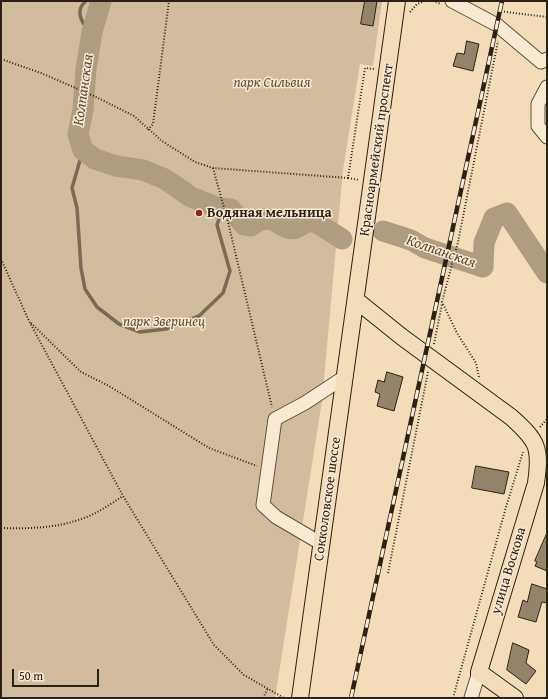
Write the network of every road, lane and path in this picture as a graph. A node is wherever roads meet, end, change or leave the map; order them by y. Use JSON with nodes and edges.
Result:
{"nodes":[{"id":1,"x":169,"y":1,"type":"edge"},
{"id":2,"x":397,"y":1,"type":"edge"},
{"id":3,"x":452,"y":1,"type":"edge"},
{"id":4,"x":493,"y":11,"type":"dead end"},
{"id":5,"x":547,"y":17,"type":"edge"},
{"id":6,"x":498,"y":38,"type":"dead end"},
{"id":7,"x":1,"y":59,"type":"edge"},
{"id":8,"x":545,"y":62,"type":"edge"},
{"id":9,"x":365,"y":68,"type":"dead end"},
{"id":10,"x":547,"y":87,"type":"edge"},
{"id":11,"x":148,"y":130,"type":"junction"},
{"id":12,"x":547,"y":137,"type":"edge"},
{"id":13,"x":213,"y":168,"type":"junction"},
{"id":14,"x":348,"y":178,"type":"junction"},
{"id":15,"x":361,"y":180,"type":"dead end"},
{"id":16,"x":1,"y":259,"type":"edge"},
{"id":17,"x":356,"y":300,"type":"junction"},
{"id":18,"x":442,"y":302,"type":"junction"},
{"id":19,"x":29,"y":321,"type":"junction"},
{"id":20,"x":431,"y":358,"type":"junction"},
{"id":21,"x":346,"y":376,"type":"junction"},
{"id":22,"x":480,"y":382,"type":"dead end"},
{"id":23,"x":275,"y":419,"type":"junction"},
{"id":24,"x":540,"y":450,"type":"edge"},
{"id":25,"x":267,"y":469,"type":"junction"},
{"id":26,"x":123,"y":496,"type":"junction"},
{"id":27,"x":1,"y":528,"type":"edge"},
{"id":28,"x":322,"y":544,"type":"junction"},
{"id":29,"x":388,"y":574,"type":"dead end"},
{"id":30,"x":479,"y":672,"type":"junction"},
{"id":31,"x":268,"y":688,"type":"junction"},
{"id":32,"x":263,"y":698,"type":"edge"},
{"id":33,"x":284,"y":698,"type":"edge"},
{"id":34,"x":300,"y":698,"type":"edge"},
{"id":35,"x":453,"y":698,"type":"edge"},
{"id":36,"x":471,"y":698,"type":"edge"},
{"id":37,"x":515,"y":698,"type":"edge"}],
"edges":[{"from":1,"to":11,"type":"path"},
{"from":2,"to":17,"type":"main road","name":"Красноармейский проспект"},
{"from":3,"to":8,"type":"street"},
{"from":4,"to":5,"type":"path"},
{"from":6,"to":18,"type":"path"},
{"from":7,"to":11,"type":"path"},
{"from":9,"to":14,"type":"path"},
{"from":10,"to":12,"type":"street"},
{"from":11,"to":13,"type":"path"},
{"from":13,"to":14,"type":"path"},
{"from":13,"to":23,"type":"path"},
{"from":14,"to":15,"type":"path"},
{"from":16,"to":19,"type":"path"},
{"from":17,"to":20,"type":"main road"},
{"from":17,"to":21,"type":"main road","name":"Сокколовское шоссе"},
{"from":18,"to":20,"type":"path"},
{"from":18,"to":22,"type":"path"},
{"from":19,"to":25,"type":"path"},
{"from":19,"to":26,"type":"path"},
{"from":20,"to":24,"type":"main road"},
{"from":20,"to":29,"type":"path"},
{"from":21,"to":23,"type":"street"},
{"from":21,"to":28,"type":"main road","name":"Сокколовское шоссе"},
{"from":23,"to":25,"type":"street"},
{"from":24,"to":30,"type":"main road","name":"улица Воскова"},
{"from":24,"to":35,"type":"path"},
{"from":25,"to":28,"type":"street"},
{"from":26,"to":27,"type":"path"},
{"from":26,"to":31,"type":"path"},
{"from":28,"to":34,"type":"main road","name":"Сокколовское шоссе"},
{"from":30,"to":36,"type":"street","name":"улица Воскова"},
{"from":30,"to":37,"type":"main road"},
{"from":31,"to":32,"type":"path"},
{"from":31,"to":33,"type":"path"}]}
